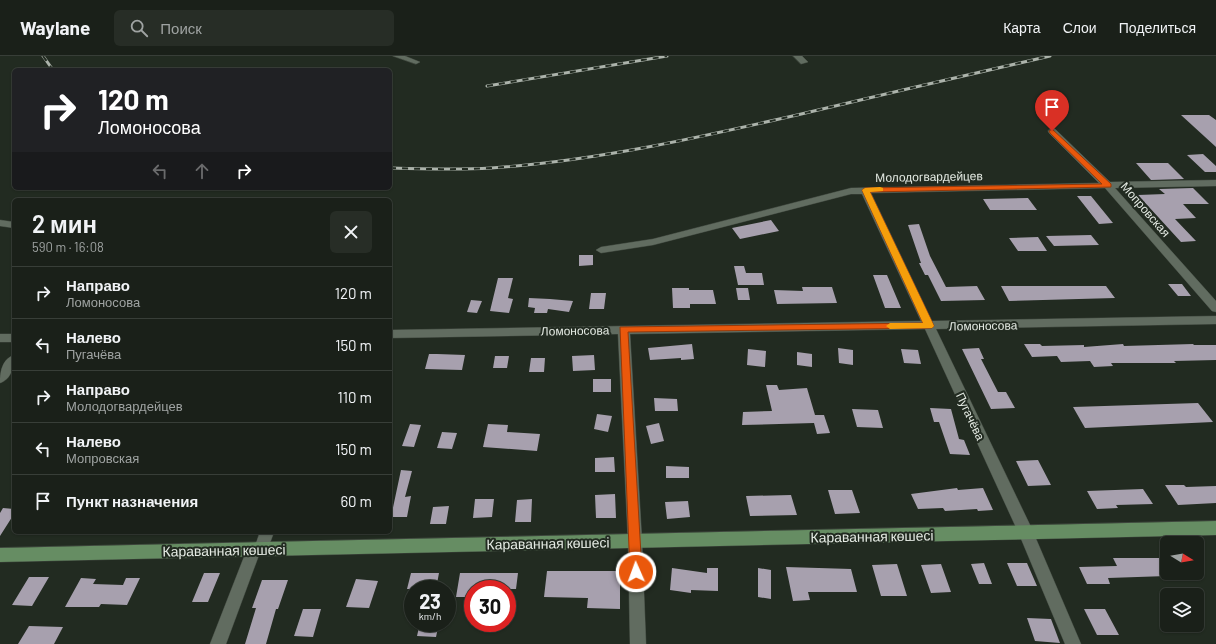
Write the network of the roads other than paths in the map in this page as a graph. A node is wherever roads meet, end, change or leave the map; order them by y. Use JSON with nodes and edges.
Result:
{"nodes":[{"id":1,"x":396,"y":56,"type":"edge"},
{"id":2,"x":797,"y":56,"type":"edge"},
{"id":3,"x":416,"y":62,"type":"dead end"},
{"id":4,"x":804,"y":62,"type":"dead end"},
{"id":5,"x":1052,"y":131,"type":"dead end"},
{"id":6,"x":1216,"y":183,"type":"edge"},
{"id":7,"x":1108,"y":186,"type":"junction"},
{"id":8,"x":865,"y":190,"type":"junction"},
{"id":9,"x":0,"y":223,"type":"edge"},
{"id":10,"x":12,"y":225,"type":"edge"},
{"id":11,"x":601,"y":250,"type":"dead end"},
{"id":12,"x":1216,"y":308,"type":"edge"},
{"id":13,"x":1216,"y":320,"type":"edge"},
{"id":14,"x":929,"y":326,"type":"junction"},
{"id":15,"x":624,"y":329,"type":"junction"},
{"id":16,"x":392,"y":334,"type":"edge"},
{"id":17,"x":0,"y":338,"type":"edge"},
{"id":18,"x":12,"y":338,"type":"edge"},
{"id":19,"x":12,"y":363,"type":"edge"},
{"id":20,"x":0,"y":378,"type":"edge"},
{"id":21,"x":1216,"y":528,"type":"edge"},
{"id":22,"x":1026,"y":532,"type":"junction"},
{"id":23,"x":266,"y":534,"type":"edge"},
{"id":24,"x":635,"y":541,"type":"junction"},
{"id":25,"x":257,"y":549,"type":"junction"},
{"id":26,"x":0,"y":555,"type":"edge"},
{"id":27,"x":218,"y":644,"type":"edge"},
{"id":28,"x":638,"y":644,"type":"edge"},
{"id":29,"x":1073,"y":644,"type":"edge"}],
"edges":[{"from":1,"to":3,"type":"street"},
{"from":2,"to":4,"type":"street"},
{"from":5,"to":7,"type":"street","name":"Мопровская"},
{"from":6,"to":7,"type":"street","name":"Молодогвардейцев"},
{"from":7,"to":8,"type":"street","name":"Молодогвардейцев"},
{"from":7,"to":12,"type":"street","name":"Мопровская"},
{"from":8,"to":11,"type":"street","name":"Молодогвардейцев"},
{"from":8,"to":14,"type":"street","name":"Пугачёва"},
{"from":9,"to":10,"type":"street"},
{"from":13,"to":14,"type":"street","name":"Ломоносова"},
{"from":14,"to":15,"type":"street","name":"Ломоносова"},
{"from":14,"to":22,"type":"street","name":"Пугачёва"},
{"from":15,"to":16,"type":"street","name":"Ломоносова"},
{"from":15,"to":24,"type":"street"},
{"from":17,"to":18,"type":"street"},
{"from":19,"to":20,"type":"street"},
{"from":21,"to":22,"type":"main road","name":"Караванная көшесі"},
{"from":22,"to":24,"type":"main road","name":"Караванная көшесі"},
{"from":22,"to":29,"type":"street","name":"Пугачёва"},
{"from":23,"to":25,"type":"street"},
{"from":24,"to":25,"type":"main road","name":"Караванная көшесі"},
{"from":24,"to":28,"type":"street"},
{"from":25,"to":26,"type":"main road","name":"Караванная көшесі"},
{"from":25,"to":27,"type":"street"}]}
